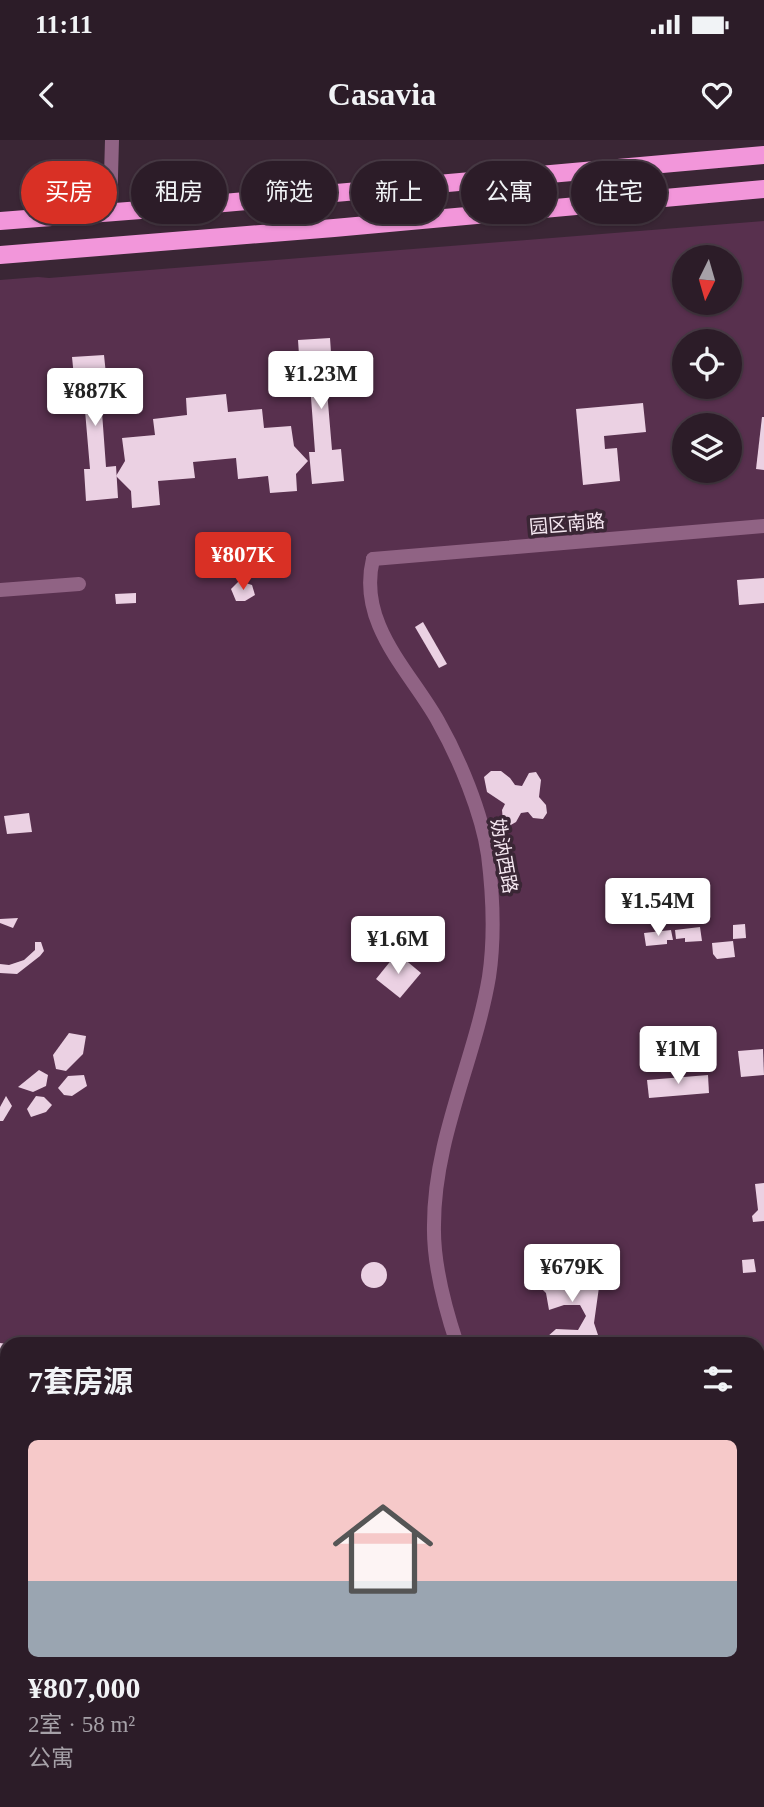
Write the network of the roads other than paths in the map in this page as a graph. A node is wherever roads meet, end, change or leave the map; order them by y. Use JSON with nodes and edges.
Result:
{"nodes":[{"id":1,"x":112,"y":140,"type":"edge"},
{"id":2,"x":764,"y":155,"type":"edge"},
{"id":3,"x":111,"y":161,"type":"edge"},
{"id":4,"x":764,"y":189,"type":"edge"},
{"id":5,"x":117,"y":211,"type":"edge"},
{"id":6,"x":21,"y":219,"type":"edge"},
{"id":7,"x":0,"y":221,"type":"edge"},
{"id":8,"x":0,"y":254,"type":"edge"},
{"id":9,"x":764,"y":526,"type":"edge"},
{"id":10,"x":373,"y":559,"type":"joint"},
{"id":11,"x":79,"y":584,"type":"dead end"},
{"id":12,"x":0,"y":590,"type":"edge"},
{"id":13,"x":455,"y":1337,"type":"edge"}],
"edges":[{"from":1,"to":3,"type":"street"},
{"from":2,"to":5,"type":"main road"},
{"from":4,"to":8,"type":"main road"},
{"from":6,"to":7,"type":"main road"},
{"from":9,"to":10,"type":"street","name":"园区南路"},
{"from":10,"to":13,"type":"street","name":"妫汭西路"},
{"from":11,"to":12,"type":"street"}]}
